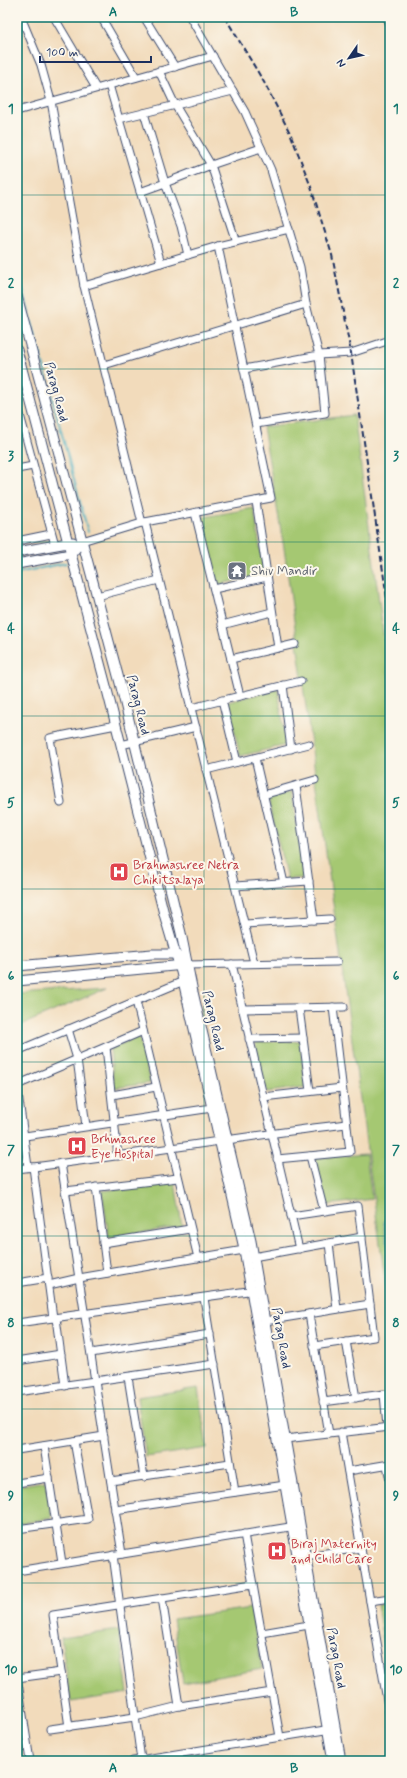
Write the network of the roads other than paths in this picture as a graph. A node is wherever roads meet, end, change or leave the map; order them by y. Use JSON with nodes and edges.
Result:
{"nodes":[{"id":1,"x":21,"y":17,"type":"edge"},
{"id":2,"x":54,"y":17,"type":"edge"},
{"id":3,"x":101,"y":17,"type":"edge"},
{"id":4,"x":144,"y":17,"type":"edge"},
{"id":5,"x":190,"y":17,"type":"edge"},
{"id":6,"x":388,"y":17,"type":"edge"},
{"id":7,"x":390,"y":22,"type":"edge"},
{"id":8,"x":214,"y":56,"type":"junction"},
{"id":9,"x":174,"y":66,"type":"junction"},
{"id":10,"x":159,"y":71,"type":"junction"},
{"id":11,"x":136,"y":77,"type":"junction"},
{"id":12,"x":109,"y":85,"type":"junction"},
{"id":13,"x":96,"y":88,"type":"junction"},
{"id":14,"x":233,"y":91,"type":"junction"},
{"id":15,"x":51,"y":101,"type":"junction"},
{"id":16,"x":175,"y":105,"type":"junction"},
{"id":17,"x":17,"y":110,"type":"edge"},
{"id":18,"x":144,"y":113,"type":"junction"},
{"id":19,"x":119,"y":119,"type":"junction"},
{"id":20,"x":261,"y":148,"type":"junction"},
{"id":21,"x":211,"y":165,"type":"junction"},
{"id":22,"x":165,"y":183,"type":"junction"},
{"id":23,"x":140,"y":192,"type":"junction"},
{"id":24,"x":289,"y":229,"type":"junction"},
{"id":25,"x":236,"y":242,"type":"junction"},
{"id":26,"x":218,"y":246,"type":"junction"},
{"id":27,"x":188,"y":255,"type":"junction"},
{"id":28,"x":161,"y":263,"type":"junction"},
{"id":29,"x":84,"y":286,"type":"junction"},
{"id":30,"x":17,"y":296,"type":"edge"},
{"id":31,"x":306,"y":304,"type":"junction"},
{"id":32,"x":235,"y":325,"type":"junction"},
{"id":33,"x":390,"y":340,"type":"edge"},
{"id":34,"x":17,"y":350,"type":"edge"},
{"id":35,"x":319,"y":355,"type":"junction"},
{"id":36,"x":104,"y":365,"type":"junction"},
{"id":37,"x":244,"y":369,"type":"junction"},
{"id":38,"x":17,"y":404,"type":"edge"},
{"id":39,"x":256,"y":424,"type":"junction"},
{"id":40,"x":33,"y":466,"type":"junction"},
{"id":41,"x":17,"y":469,"type":"edge"},
{"id":42,"x":256,"y":501,"type":"junction"},
{"id":43,"x":195,"y":513,"type":"junction"},
{"id":44,"x":144,"y":523,"type":"junction"},
{"id":45,"x":51,"y":534,"type":"junction"},
{"id":46,"x":17,"y":541,"type":"edge"},
{"id":47,"x":82,"y":541,"type":"junction"},
{"id":48,"x":68,"y":542,"type":"junction"},
{"id":49,"x":55,"y":545,"type":"junction"},
{"id":50,"x":17,"y":552,"type":"edge"},
{"id":51,"x":71,"y":554,"type":"junction"},
{"id":52,"x":17,"y":564,"type":"edge"},
{"id":53,"x":267,"y":577,"type":"junction"},
{"id":54,"x":159,"y":580,"type":"junction"},
{"id":55,"x":214,"y":589,"type":"junction"},
{"id":56,"x":97,"y":596,"type":"junction"},
{"id":57,"x":272,"y":612,"type":"junction"},
{"id":58,"x":222,"y":625,"type":"junction"},
{"id":59,"x":295,"y":644,"type":"dead end"},
{"id":60,"x":278,"y":648,"type":"junction"},
{"id":61,"x":231,"y":659,"type":"junction"},
{"id":62,"x":301,"y":681,"type":"dead end"},
{"id":63,"x":283,"y":685,"type":"junction"},
{"id":64,"x":240,"y":696,"type":"junction"},
{"id":65,"x":222,"y":700,"type":"junction"},
{"id":66,"x":191,"y":708,"type":"junction"},
{"id":67,"x":116,"y":725,"type":"junction"},
{"id":68,"x":196,"y":727,"type":"junction"},
{"id":69,"x":134,"y":742,"type":"junction"},
{"id":70,"x":309,"y":744,"type":"dead end"},
{"id":71,"x":121,"y":745,"type":"junction"},
{"id":72,"x":291,"y":749,"type":"junction"},
{"id":73,"x":255,"y":758,"type":"junction"},
{"id":74,"x":237,"y":762,"type":"junction"},
{"id":75,"x":206,"y":770,"type":"junction"},
{"id":76,"x":315,"y":780,"type":"dead end"},
{"id":77,"x":296,"y":786,"type":"junction"},
{"id":78,"x":263,"y":795,"type":"junction"},
{"id":79,"x":61,"y":803,"type":"dead end"},
{"id":80,"x":308,"y":881,"type":"junction"},
{"id":81,"x":284,"y":883,"type":"junction"},
{"id":82,"x":235,"y":886,"type":"junction"},
{"id":83,"x":330,"y":919,"type":"dead end"},
{"id":84,"x":314,"y":920,"type":"junction"},
{"id":85,"x":244,"y":924,"type":"junction"},
{"id":86,"x":175,"y":954,"type":"junction"},
{"id":87,"x":337,"y":962,"type":"dead end"},
{"id":88,"x":254,"y":963,"type":"junction"},
{"id":89,"x":232,"y":964,"type":"junction"},
{"id":90,"x":183,"y":965,"type":"junction"},
{"id":91,"x":17,"y":966,"type":"edge"},
{"id":92,"x":186,"y":980,"type":"junction"},
{"id":93,"x":17,"y":981,"type":"edge"},
{"id":94,"x":136,"y":1001,"type":"junction"},
{"id":95,"x":332,"y":1007,"type":"junction"},
{"id":96,"x":344,"y":1007,"type":"dead end"},
{"id":97,"x":299,"y":1008,"type":"junction"},
{"id":98,"x":242,"y":1009,"type":"junction"},
{"id":99,"x":68,"y":1030,"type":"junction"},
{"id":100,"x":143,"y":1031,"type":"junction"},
{"id":101,"x":304,"y":1038,"type":"junction"},
{"id":102,"x":249,"y":1039,"type":"junction"},
{"id":103,"x":106,"y":1047,"type":"junction"},
{"id":104,"x":17,"y":1050,"type":"edge"},
{"id":105,"x":77,"y":1059,"type":"junction"},
{"id":106,"x":17,"y":1085,"type":"edge"},
{"id":107,"x":156,"y":1087,"type":"junction"},
{"id":108,"x":342,"y":1088,"type":"junction"},
{"id":109,"x":310,"y":1091,"type":"junction"},
{"id":110,"x":112,"y":1095,"type":"junction"},
{"id":111,"x":263,"y":1097,"type":"junction"},
{"id":112,"x":212,"y":1108,"type":"junction"},
{"id":113,"x":162,"y":1114,"type":"junction"},
{"id":114,"x":114,"y":1123,"type":"junction"},
{"id":115,"x":346,"y":1124,"type":"junction"},
{"id":116,"x":86,"y":1126,"type":"junction"},
{"id":117,"x":272,"y":1133,"type":"junction"},
{"id":118,"x":25,"y":1136,"type":"junction"},
{"id":119,"x":223,"y":1140,"type":"junction"},
{"id":120,"x":171,"y":1149,"type":"junction"},
{"id":121,"x":118,"y":1156,"type":"junction"},
{"id":122,"x":310,"y":1156,"type":"junction"},
{"id":123,"x":277,"y":1159,"type":"junction"},
{"id":124,"x":61,"y":1163,"type":"junction"},
{"id":125,"x":30,"y":1167,"type":"junction"},
{"id":126,"x":17,"y":1169,"type":"edge"},
{"id":127,"x":178,"y":1178,"type":"junction"},
{"id":128,"x":96,"y":1187,"type":"junction"},
{"id":129,"x":66,"y":1191,"type":"junction"},
{"id":130,"x":324,"y":1211,"type":"junction"},
{"id":131,"x":291,"y":1216,"type":"junction"},
{"id":132,"x":190,"y":1229,"type":"junction"},
{"id":133,"x":362,"y":1237,"type":"junction"},
{"id":134,"x":103,"y":1243,"type":"junction"},
{"id":135,"x":329,"y":1243,"type":"junction"},
{"id":136,"x":299,"y":1248,"type":"junction"},
{"id":137,"x":244,"y":1250,"type":"junction"},
{"id":138,"x":253,"y":1257,"type":"junction"},
{"id":139,"x":198,"y":1258,"type":"junction"},
{"id":140,"x":107,"y":1273,"type":"junction"},
{"id":141,"x":80,"y":1278,"type":"junction"},
{"id":142,"x":48,"y":1282,"type":"junction"},
{"id":143,"x":17,"y":1283,"type":"edge"},
{"id":144,"x":255,"y":1290,"type":"junction"},
{"id":145,"x":204,"y":1298,"type":"junction"},
{"id":146,"x":370,"y":1304,"type":"junction"},
{"id":147,"x":337,"y":1309,"type":"junction"},
{"id":148,"x":85,"y":1314,"type":"junction"},
{"id":149,"x":309,"y":1314,"type":"junction"},
{"id":150,"x":55,"y":1318,"type":"junction"},
{"id":151,"x":265,"y":1321,"type":"junction"},
{"id":152,"x":17,"y":1323,"type":"edge"},
{"id":153,"x":210,"y":1334,"type":"junction"},
{"id":154,"x":346,"y":1341,"type":"junction"},
{"id":155,"x":314,"y":1346,"type":"junction"},
{"id":156,"x":91,"y":1353,"type":"junction"},
{"id":157,"x":61,"y":1354,"type":"junction"},
{"id":158,"x":17,"y":1361,"type":"edge"},
{"id":159,"x":215,"y":1364,"type":"junction"},
{"id":160,"x":128,"y":1377,"type":"junction"},
{"id":161,"x":96,"y":1382,"type":"junction"},
{"id":162,"x":65,"y":1386,"type":"junction"},
{"id":163,"x":17,"y":1392,"type":"edge"},
{"id":164,"x":356,"y":1398,"type":"junction"},
{"id":165,"x":323,"y":1402,"type":"junction"},
{"id":166,"x":389,"y":1427,"type":"edge"},
{"id":167,"x":341,"y":1432,"type":"junction"},
{"id":168,"x":329,"y":1434,"type":"junction"},
{"id":169,"x":104,"y":1436,"type":"junction"},
{"id":170,"x":285,"y":1439,"type":"junction"},
{"id":171,"x":74,"y":1441,"type":"junction"},
{"id":172,"x":44,"y":1446,"type":"junction"},
{"id":173,"x":17,"y":1450,"type":"edge"},
{"id":174,"x":230,"y":1463,"type":"junction"},
{"id":175,"x":388,"y":1465,"type":"edge"},
{"id":176,"x":348,"y":1471,"type":"junction"},
{"id":177,"x":144,"y":1477,"type":"junction"},
{"id":178,"x":49,"y":1478,"type":"junction"},
{"id":179,"x":390,"y":1481,"type":"edge"},
{"id":180,"x":111,"y":1482,"type":"junction"},
{"id":181,"x":17,"y":1483,"type":"edge"},
{"id":182,"x":285,"y":1485,"type":"junction"},
{"id":183,"x":235,"y":1492,"type":"junction"},
{"id":184,"x":115,"y":1510,"type":"junction"},
{"id":185,"x":56,"y":1524,"type":"junction"},
{"id":186,"x":296,"y":1526,"type":"junction"},
{"id":187,"x":17,"y":1529,"type":"edge"},
{"id":188,"x":244,"y":1534,"type":"junction"},
{"id":189,"x":361,"y":1548,"type":"junction"},
{"id":190,"x":122,"y":1554,"type":"junction"},
{"id":191,"x":113,"y":1556,"type":"junction"},
{"id":192,"x":305,"y":1556,"type":"junction"},
{"id":193,"x":62,"y":1564,"type":"junction"},
{"id":194,"x":17,"y":1571,"type":"edge"},
{"id":195,"x":253,"y":1584,"type":"junction"},
{"id":196,"x":162,"y":1598,"type":"junction"},
{"id":197,"x":390,"y":1598,"type":"edge"},
{"id":198,"x":370,"y":1601,"type":"junction"},
{"id":199,"x":120,"y":1604,"type":"junction"},
{"id":200,"x":309,"y":1626,"type":"junction"},
{"id":201,"x":262,"y":1633,"type":"junction"},
{"id":202,"x":61,"y":1672,"type":"junction"},
{"id":203,"x":17,"y":1677,"type":"edge"},
{"id":204,"x":272,"y":1692,"type":"junction"},
{"id":205,"x":179,"y":1706,"type":"junction"},
{"id":206,"x":135,"y":1717,"type":"junction"},
{"id":207,"x":390,"y":1718,"type":"edge"},
{"id":208,"x":69,"y":1727,"type":"junction"},
{"id":209,"x":50,"y":1729,"type":"dead end"},
{"id":210,"x":331,"y":1729,"type":"junction"},
{"id":211,"x":25,"y":1732,"type":"junction"},
{"id":212,"x":17,"y":1733,"type":"edge"},
{"id":213,"x":280,"y":1737,"type":"junction"},
{"id":214,"x":141,"y":1760,"type":"junction"},
{"id":215,"x":390,"y":1760,"type":"edge"},
{"id":216,"x":30,"y":1761,"type":"edge"},
{"id":217,"x":133,"y":1761,"type":"edge"},
{"id":218,"x":333,"y":1761,"type":"edge"},
{"id":219,"x":341,"y":1761,"type":"edge"},
{"id":220,"x":385,"y":1761,"type":"edge"}],
"edges":[{"from":1,"to":15,"type":"street"},
{"from":2,"to":13,"type":"street"},
{"from":3,"to":11,"type":"street"},
{"from":4,"to":9,"type":"street"},
{"from":5,"to":8,"type":"street"},
{"from":6,"to":7,"type":"street"},
{"from":8,"to":9,"type":"street"},
{"from":8,"to":14,"type":"street"},
{"from":9,"to":10,"type":"street"},
{"from":10,"to":11,"type":"street"},
{"from":10,"to":16,"type":"street"},
{"from":11,"to":12,"type":"street"},
{"from":12,"to":13,"type":"street"},
{"from":12,"to":19,"type":"street"},
{"from":13,"to":15,"type":"street"},
{"from":14,"to":16,"type":"street"},
{"from":14,"to":20,"type":"street"},
{"from":15,"to":17,"type":"street"},
{"from":15,"to":29,"type":"street"},
{"from":16,"to":18,"type":"street"},
{"from":16,"to":21,"type":"street"},
{"from":18,"to":19,"type":"street"},
{"from":18,"to":22,"type":"street"},
{"from":19,"to":23,"type":"street"},
{"from":20,"to":21,"type":"street"},
{"from":20,"to":24,"type":"street"},
{"from":21,"to":22,"type":"street"},
{"from":21,"to":25,"type":"street"},
{"from":22,"to":23,"type":"street"},
{"from":22,"to":27,"type":"street"},
{"from":23,"to":28,"type":"street"},
{"from":24,"to":25,"type":"street"},
{"from":24,"to":31,"type":"street"},
{"from":25,"to":26,"type":"street"},
{"from":26,"to":27,"type":"street"},
{"from":26,"to":32,"type":"street"},
{"from":27,"to":28,"type":"street"},
{"from":28,"to":29,"type":"street"},
{"from":29,"to":36,"type":"street"},
{"from":30,"to":47,"type":"street","name":"Parag Road"},
{"from":31,"to":32,"type":"street"},
{"from":31,"to":35,"type":"street"},
{"from":32,"to":36,"type":"street"},
{"from":32,"to":37,"type":"street"},
{"from":33,"to":35,"type":"street"},
{"from":34,"to":48,"type":"street","name":"Parag Road"},
{"from":35,"to":37,"type":"street"},
{"from":35,"to":39,"type":"street"},
{"from":36,"to":44,"type":"street"},
{"from":37,"to":39,"type":"street"},
{"from":38,"to":40,"type":"street"},
{"from":39,"to":42,"type":"street"},
{"from":40,"to":41,"type":"street"},
{"from":40,"to":45,"type":"street"},
{"from":42,"to":43,"type":"street"},
{"from":42,"to":53,"type":"street"},
{"from":43,"to":44,"type":"street"},
{"from":43,"to":55,"type":"street"},
{"from":44,"to":47,"type":"street"},
{"from":44,"to":54,"type":"street"},
{"from":45,"to":46,"type":"street"},
{"from":45,"to":49,"type":"street"},
{"from":47,"to":48,"type":"street"},
{"from":47,"to":51,"type":"street"},
{"from":47,"to":56,"type":"street","name":"Parag Road"},
{"from":48,"to":49,"type":"street"},
{"from":48,"to":51,"type":"street","name":"Parag Road"},
{"from":49,"to":50,"type":"street"},
{"from":51,"to":52,"type":"street"},
{"from":51,"to":67,"type":"street","name":"Parag Road"},
{"from":53,"to":55,"type":"street"},
{"from":53,"to":57,"type":"street"},
{"from":54,"to":56,"type":"street"},
{"from":54,"to":66,"type":"street"},
{"from":55,"to":58,"type":"street"},
{"from":56,"to":69,"type":"street","name":"Parag Road"},
{"from":57,"to":58,"type":"street"},
{"from":57,"to":60,"type":"street"},
{"from":58,"to":61,"type":"street"},
{"from":59,"to":60,"type":"street"},
{"from":60,"to":61,"type":"street"},
{"from":61,"to":64,"type":"street"},
{"from":62,"to":63,"type":"street"},
{"from":63,"to":64,"type":"street"},
{"from":63,"to":72,"type":"street"},
{"from":64,"to":65,"type":"street"},
{"from":65,"to":66,"type":"street"},
{"from":65,"to":74,"type":"street"},
{"from":66,"to":68,"type":"street"},
{"from":67,"to":71,"type":"street","name":"Parag Road"},
{"from":67,"to":79,"type":"street"},
{"from":68,"to":69,"type":"street"},
{"from":68,"to":75,"type":"street"},
{"from":69,"to":71,"type":"street"},
{"from":69,"to":90,"type":"street","name":"Parag Road"},
{"from":70,"to":72,"type":"street"},
{"from":71,"to":86,"type":"street","name":"Parag Road"},
{"from":72,"to":73,"type":"street"},
{"from":73,"to":74,"type":"street"},
{"from":73,"to":78,"type":"street"},
{"from":74,"to":75,"type":"street"},
{"from":75,"to":82,"type":"street"},
{"from":76,"to":77,"type":"street"},
{"from":77,"to":78,"type":"street"},
{"from":77,"to":80,"type":"street"},
{"from":78,"to":81,"type":"street"},
{"from":80,"to":81,"type":"street"},
{"from":80,"to":84,"type":"street"},
{"from":81,"to":82,"type":"street"},
{"from":82,"to":85,"type":"street"},
{"from":83,"to":84,"type":"street"},
{"from":84,"to":85,"type":"street"},
{"from":85,"to":88,"type":"street"},
{"from":86,"to":90,"type":"street"},
{"from":86,"to":91,"type":"street"},
{"from":87,"to":88,"type":"street"},
{"from":88,"to":89,"type":"street"},
{"from":89,"to":90,"type":"street"},
{"from":89,"to":98,"type":"street"},
{"from":90,"to":92,"type":"street","name":"Parag Road"},
{"from":90,"to":93,"type":"street"},
{"from":92,"to":94,"type":"street"},
{"from":92,"to":112,"type":"street","name":"Parag Road"},
{"from":92,"to":119,"type":"street","name":"Parag Road"},
{"from":94,"to":99,"type":"street"},
{"from":94,"to":100,"type":"street"},
{"from":95,"to":96,"type":"street"},
{"from":95,"to":97,"type":"street"},
{"from":95,"to":108,"type":"street"},
{"from":97,"to":98,"type":"street"},
{"from":97,"to":101,"type":"street"},
{"from":98,"to":102,"type":"street"},
{"from":99,"to":104,"type":"street"},
{"from":99,"to":105,"type":"street"},
{"from":100,"to":103,"type":"street"},
{"from":100,"to":107,"type":"street"},
{"from":101,"to":102,"type":"street"},
{"from":101,"to":109,"type":"street"},
{"from":102,"to":111,"type":"street"},
{"from":103,"to":105,"type":"street"},
{"from":103,"to":110,"type":"street"},
{"from":105,"to":106,"type":"street"},
{"from":105,"to":116,"type":"street"},
{"from":106,"to":118,"type":"street"},
{"from":107,"to":110,"type":"street"},
{"from":107,"to":113,"type":"street"},
{"from":108,"to":109,"type":"street"},
{"from":108,"to":115,"type":"street"},
{"from":109,"to":111,"type":"street"},
{"from":110,"to":114,"type":"street"},
{"from":111,"to":117,"type":"street"},
{"from":112,"to":113,"type":"street"},
{"from":112,"to":119,"type":"street","name":"Parag Road"},
{"from":113,"to":114,"type":"street"},
{"from":113,"to":120,"type":"street"},
{"from":114,"to":116,"type":"street"},
{"from":114,"to":121,"type":"street"},
{"from":115,"to":117,"type":"street"},
{"from":115,"to":122,"type":"street"},
{"from":116,"to":118,"type":"street"},
{"from":117,"to":119,"type":"street"},
{"from":117,"to":123,"type":"street"},
{"from":118,"to":125,"type":"street"},
{"from":119,"to":120,"type":"street"},
{"from":119,"to":137,"type":"street","name":"Parag Road"},
{"from":119,"to":138,"type":"street","name":"Parag Road"},
{"from":120,"to":121,"type":"street"},
{"from":120,"to":127,"type":"street"},
{"from":121,"to":124,"type":"street"},
{"from":122,"to":123,"type":"street"},
{"from":122,"to":130,"type":"street"},
{"from":123,"to":131,"type":"street"},
{"from":124,"to":125,"type":"street"},
{"from":124,"to":129,"type":"street"},
{"from":125,"to":126,"type":"street"},
{"from":125,"to":142,"type":"street"},
{"from":127,"to":128,"type":"street"},
{"from":127,"to":132,"type":"street"},
{"from":128,"to":129,"type":"street"},
{"from":128,"to":134,"type":"street"},
{"from":129,"to":141,"type":"street"},
{"from":130,"to":131,"type":"street"},
{"from":130,"to":133,"type":"street"},
{"from":131,"to":136,"type":"street"},
{"from":132,"to":134,"type":"street"},
{"from":132,"to":139,"type":"street"},
{"from":133,"to":135,"type":"street"},
{"from":133,"to":146,"type":"street"},
{"from":134,"to":140,"type":"street"},
{"from":135,"to":136,"type":"street"},
{"from":135,"to":147,"type":"street"},
{"from":136,"to":138,"type":"street"},
{"from":137,"to":139,"type":"street"},
{"from":137,"to":144,"type":"street","name":"Parag Road"},
{"from":138,"to":144,"type":"street","name":"Parag Road"},
{"from":139,"to":140,"type":"street"},
{"from":140,"to":141,"type":"street"},
{"from":141,"to":142,"type":"street"},
{"from":141,"to":148,"type":"street"},
{"from":142,"to":143,"type":"street"},
{"from":142,"to":150,"type":"street"},
{"from":144,"to":145,"type":"street"},
{"from":144,"to":151,"type":"street","name":"Parag Road"},
{"from":144,"to":182,"type":"street","name":"Parag Road"},
{"from":145,"to":148,"type":"street"},
{"from":145,"to":153,"type":"street"},
{"from":146,"to":147,"type":"street"},
{"from":146,"to":154,"type":"street"},
{"from":147,"to":149,"type":"street"},
{"from":148,"to":150,"type":"street"},
{"from":148,"to":156,"type":"street"},
{"from":149,"to":151,"type":"street"},
{"from":149,"to":155,"type":"street"},
{"from":150,"to":152,"type":"street"},
{"from":150,"to":157,"type":"street"},
{"from":151,"to":170,"type":"street","name":"Parag Road"},
{"from":153,"to":156,"type":"street"},
{"from":153,"to":159,"type":"street"},
{"from":154,"to":155,"type":"street"},
{"from":154,"to":164,"type":"street"},
{"from":155,"to":165,"type":"street"},
{"from":156,"to":161,"type":"street"},
{"from":157,"to":158,"type":"street"},
{"from":157,"to":162,"type":"street"},
{"from":159,"to":160,"type":"street"},
{"from":159,"to":174,"type":"street"},
{"from":160,"to":161,"type":"street"},
{"from":160,"to":177,"type":"street"},
{"from":161,"to":162,"type":"street"},
{"from":161,"to":169,"type":"street"},
{"from":162,"to":163,"type":"street"},
{"from":164,"to":165,"type":"street"},
{"from":164,"to":166,"type":"street"},
{"from":165,"to":168,"type":"street"},
{"from":166,"to":167,"type":"street"},
{"from":167,"to":168,"type":"street"},
{"from":167,"to":176,"type":"street"},
{"from":168,"to":170,"type":"street"},
{"from":169,"to":171,"type":"street"},
{"from":169,"to":180,"type":"street"},
{"from":170,"to":186,"type":"street","name":"Parag Road"},
{"from":171,"to":172,"type":"street"},
{"from":171,"to":185,"type":"street"},
{"from":172,"to":173,"type":"street"},
{"from":172,"to":178,"type":"street"},
{"from":174,"to":177,"type":"street"},
{"from":174,"to":183,"type":"street"},
{"from":175,"to":176,"type":"street"},
{"from":175,"to":179,"type":"street"},
{"from":176,"to":189,"type":"street"},
{"from":177,"to":180,"type":"street"},
{"from":178,"to":181,"type":"street"},
{"from":178,"to":185,"type":"street"},
{"from":180,"to":184,"type":"street"},
{"from":182,"to":183,"type":"street"},
{"from":182,"to":186,"type":"street","name":"Parag Road"},
{"from":183,"to":184,"type":"street"},
{"from":184,"to":190,"type":"street"},
{"from":185,"to":187,"type":"street"},
{"from":185,"to":193,"type":"street"},
{"from":186,"to":188,"type":"street"},
{"from":186,"to":192,"type":"street","name":"Parag Road"},
{"from":186,"to":200,"type":"street","name":"Parag Road"},
{"from":188,"to":190,"type":"street"},
{"from":188,"to":195,"type":"street"},
{"from":189,"to":192,"type":"street"},
{"from":189,"to":198,"type":"street"},
{"from":190,"to":191,"type":"street"},
{"from":191,"to":193,"type":"street"},
{"from":191,"to":199,"type":"street"},
{"from":192,"to":210,"type":"street","name":"Parag Road"},
{"from":193,"to":194,"type":"street"},
{"from":195,"to":196,"type":"street"},
{"from":195,"to":201,"type":"street"},
{"from":196,"to":199,"type":"street"},
{"from":196,"to":205,"type":"street"},
{"from":197,"to":198,"type":"street"},
{"from":198,"to":207,"type":"street"},
{"from":199,"to":202,"type":"street"},
{"from":199,"to":206,"type":"street"},
{"from":200,"to":201,"type":"street"},
{"from":200,"to":210,"type":"street","name":"Parag Road"},
{"from":201,"to":204,"type":"street"},
{"from":202,"to":203,"type":"street"},
{"from":202,"to":208,"type":"street"},
{"from":203,"to":211,"type":"street"},
{"from":204,"to":205,"type":"street"},
{"from":204,"to":213,"type":"street"},
{"from":205,"to":206,"type":"street"},
{"from":206,"to":208,"type":"street"},
{"from":206,"to":214,"type":"street"},
{"from":208,"to":209,"type":"street"},
{"from":210,"to":213,"type":"street"},
{"from":210,"to":218,"type":"street","name":"Parag Road"},
{"from":210,"to":219,"type":"street","name":"Parag Road"},
{"from":211,"to":212,"type":"street"},
{"from":211,"to":216,"type":"street"},
{"from":213,"to":214,"type":"street"},
{"from":214,"to":217,"type":"street"},
{"from":215,"to":220,"type":"street"}]}
